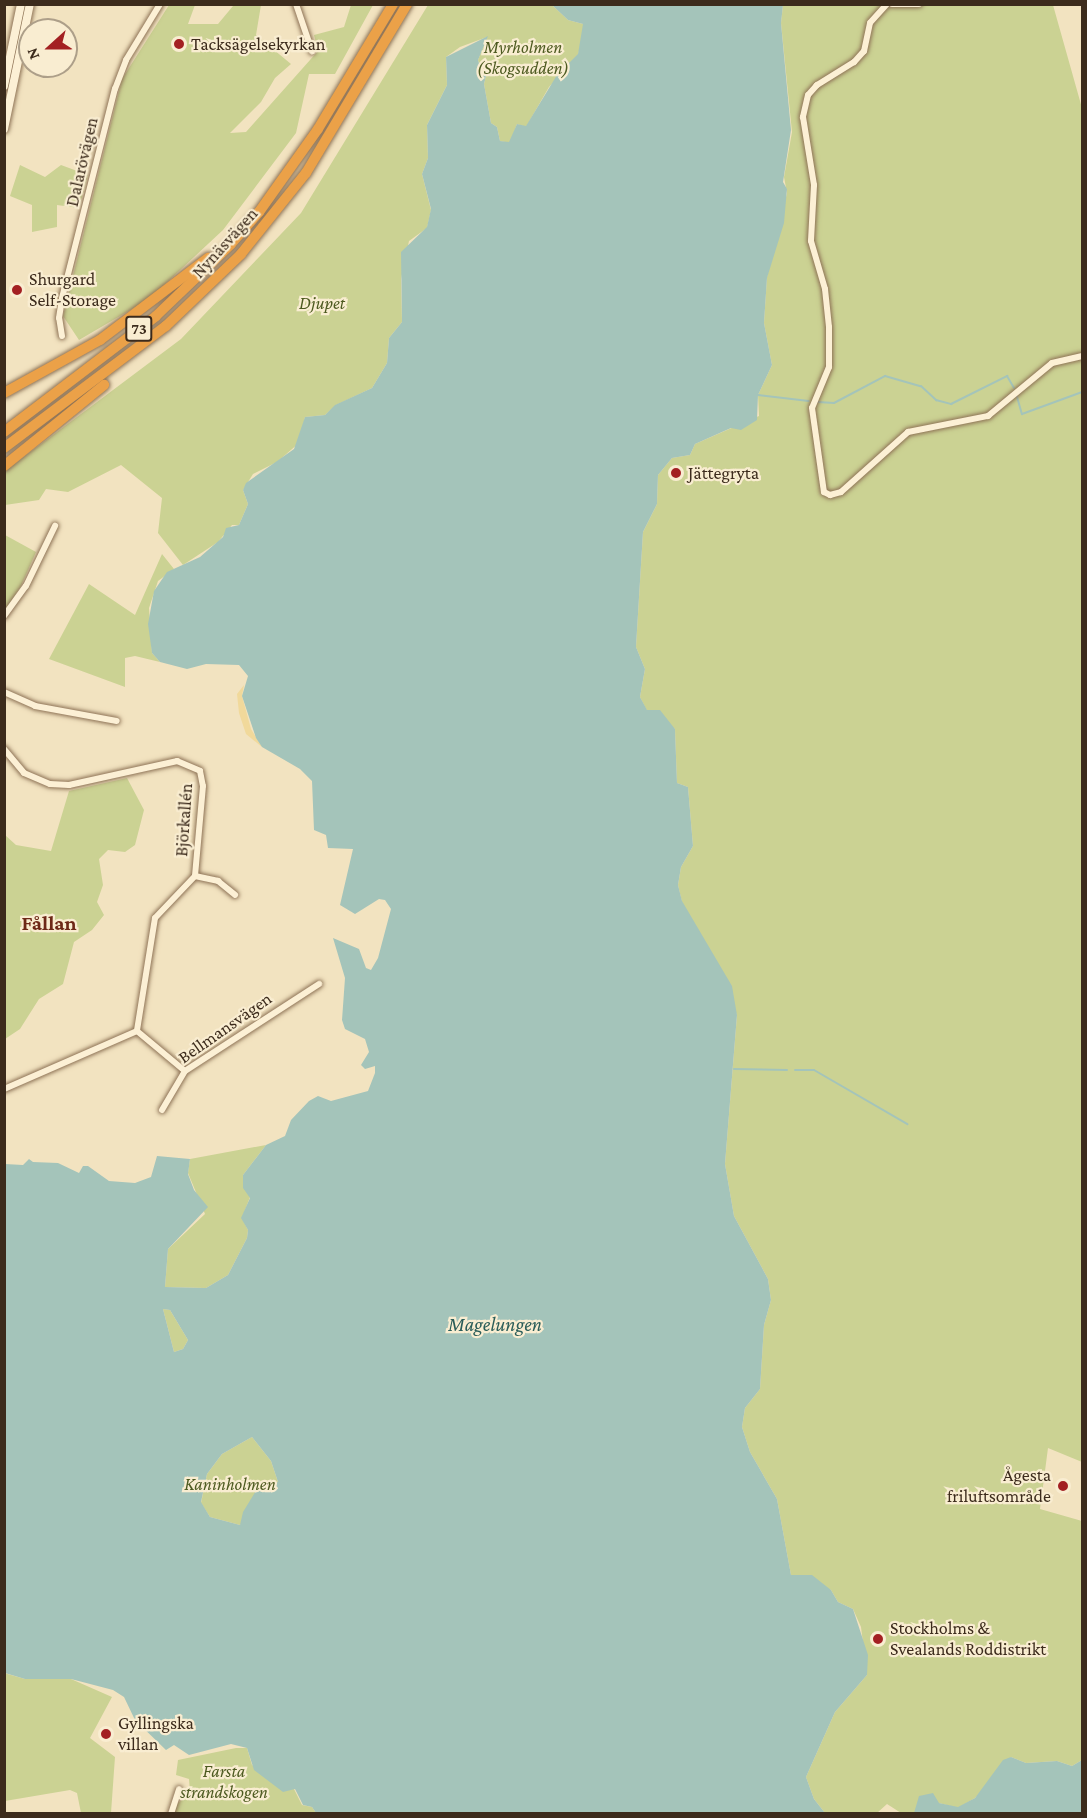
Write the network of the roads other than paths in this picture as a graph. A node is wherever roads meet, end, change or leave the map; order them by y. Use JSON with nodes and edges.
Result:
{"nodes":[{"id":1,"x":21,"y":4,"type":"edge"},
{"id":2,"x":30,"y":4,"type":"edge"},
{"id":3,"x":160,"y":4,"type":"edge"},
{"id":4,"x":296,"y":4,"type":"edge"},
{"id":5,"x":393,"y":4,"type":"edge"},
{"id":6,"x":407,"y":4,"type":"edge"},
{"id":7,"x":887,"y":4,"type":"edge"},
{"id":8,"x":892,"y":4,"type":"edge"},
{"id":9,"x":919,"y":4,"type":"edge"},
{"id":10,"x":312,"y":51,"type":"dead end"},
{"id":11,"x":4,"y":86,"type":"edge"},
{"id":12,"x":4,"y":129,"type":"edge"},
{"id":13,"x":260,"y":212,"type":"junction"},
{"id":14,"x":166,"y":326,"type":"junction"},
{"id":15,"x":63,"y":336,"type":"dead end"},
{"id":16,"x":1083,"y":356,"type":"edge"},
{"id":17,"x":4,"y":393,"type":"edge"},
{"id":18,"x":4,"y":432,"type":"edge"},
{"id":19,"x":7,"y":446,"type":"edge"},
{"id":20,"x":4,"y":466,"type":"edge"},
{"id":21,"x":55,"y":526,"type":"dead end"},
{"id":22,"x":4,"y":616,"type":"edge"},
{"id":23,"x":4,"y":692,"type":"edge"},
{"id":24,"x":117,"y":721,"type":"dead end"},
{"id":25,"x":4,"y":749,"type":"edge"},
{"id":26,"x":195,"y":876,"type":"junction"},
{"id":27,"x":235,"y":895,"type":"dead end"},
{"id":28,"x":319,"y":984,"type":"dead end"},
{"id":29,"x":137,"y":1031,"type":"junction"},
{"id":30,"x":185,"y":1071,"type":"junction"},
{"id":31,"x":4,"y":1089,"type":"edge"},
{"id":32,"x":162,"y":1110,"type":"dead end"},
{"id":33,"x":179,"y":1790,"type":"dead end"},
{"id":34,"x":171,"y":1814,"type":"edge"}],
"edges":[{"from":1,"to":11,"type":"street"},
{"from":2,"to":12,"type":"street"},
{"from":3,"to":15,"type":"street","name":"Dalarövägen"},
{"from":4,"to":10,"type":"street"},
{"from":5,"to":13,"type":"highway","name":"Nynäsvägen","number":"73"},
{"from":6,"to":14,"type":"highway","name":"Nynäsvägen","number":"73"},
{"from":7,"to":16,"type":"street"},
{"from":8,"to":9,"type":"street"},
{"from":13,"to":17,"type":"highway"},
{"from":13,"to":18,"type":"highway","name":"Nynäsvägen","number":"73"},
{"from":14,"to":19,"type":"highway","name":"Nynäsvägen","number":"73"},
{"from":14,"to":20,"type":"highway"},
{"from":21,"to":22,"type":"street"},
{"from":23,"to":24,"type":"street"},
{"from":25,"to":26,"type":"street","name":"Björkallén"},
{"from":26,"to":27,"type":"street"},
{"from":26,"to":29,"type":"street","name":"Björkallén"},
{"from":28,"to":30,"type":"street","name":"Bellmansvägen"},
{"from":29,"to":30,"type":"street"},
{"from":29,"to":31,"type":"street"},
{"from":30,"to":32,"type":"street","name":"Bellmansvägen"},
{"from":33,"to":34,"type":"street"}]}
